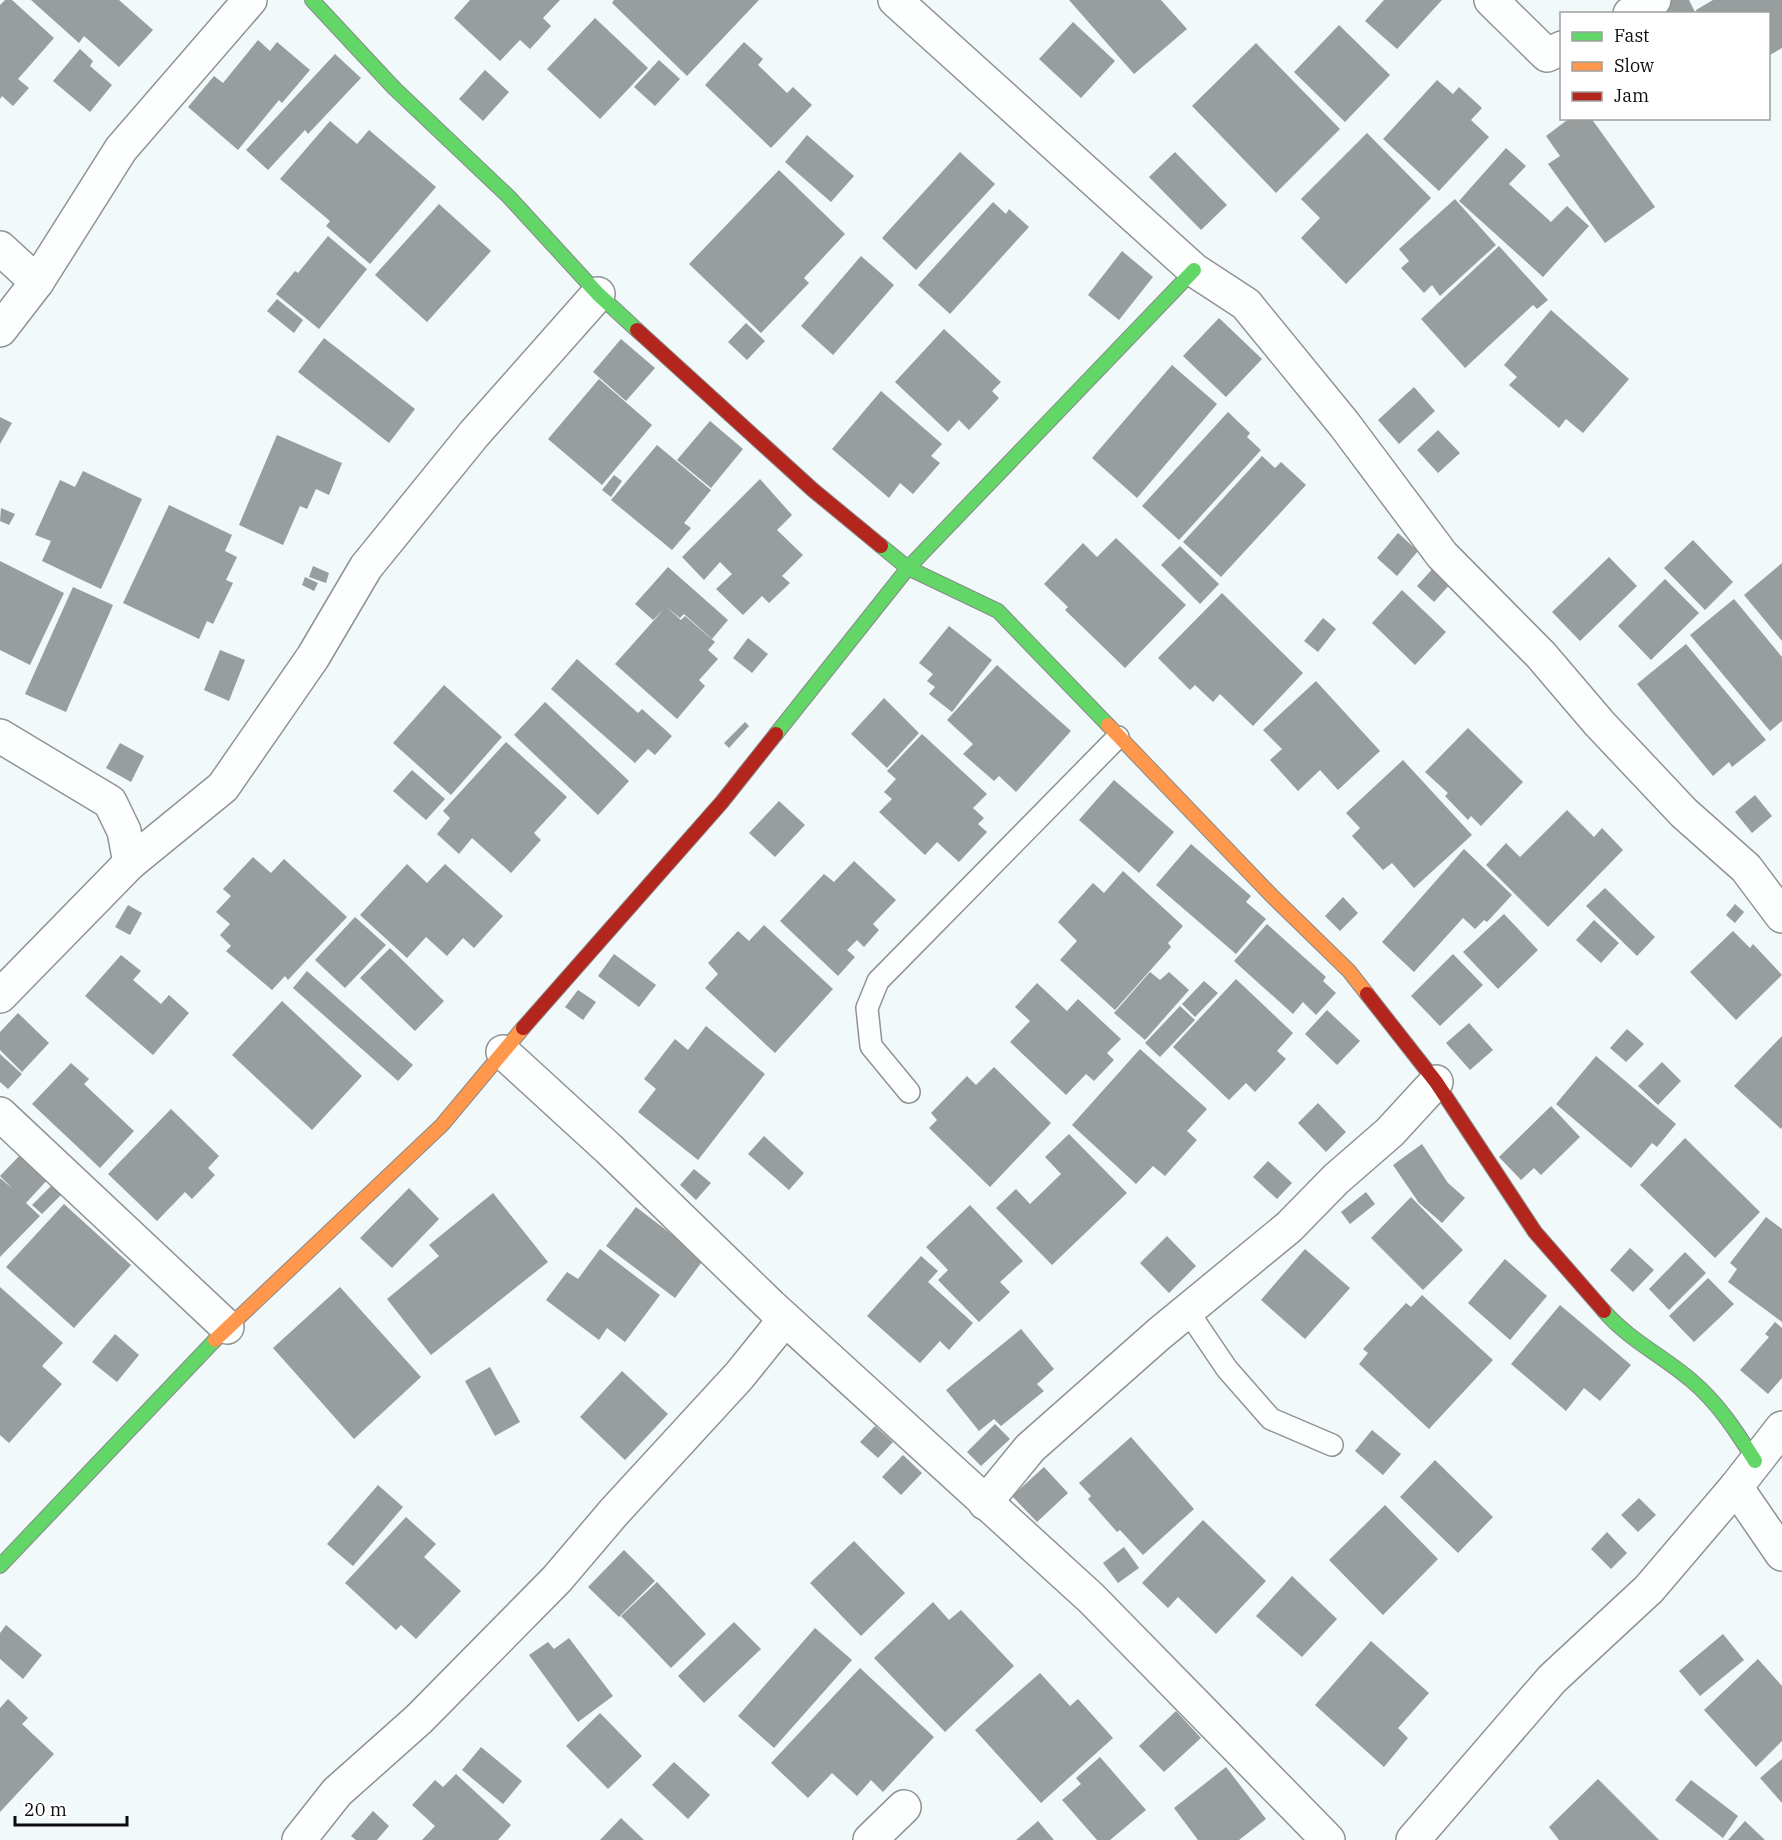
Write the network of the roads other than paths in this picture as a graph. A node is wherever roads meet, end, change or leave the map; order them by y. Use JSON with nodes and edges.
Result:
{"nodes":[{"id":1,"x":250,"y":0,"type":"edge"},
{"id":2,"x":312,"y":0,"type":"edge"},
{"id":3,"x":895,"y":0,"type":"edge"},
{"id":4,"x":1491,"y":0,"type":"edge"},
{"id":5,"x":1654,"y":0,"type":"edge"},
{"id":6,"x":1633,"y":12,"type":"edge"},
{"id":7,"x":1560,"y":49,"type":"edge"},
{"id":8,"x":0,"y":248,"type":"edge"},
{"id":9,"x":1194,"y":270,"type":"junction"},
{"id":10,"x":37,"y":282,"type":"junction"},
{"id":11,"x":598,"y":294,"type":"junction"},
{"id":12,"x":0,"y":330,"type":"edge"},
{"id":13,"x":908,"y":568,"type":"junction"},
{"id":14,"x":0,"y":736,"type":"edge"},
{"id":15,"x":1118,"y":737,"type":"junction"},
{"id":16,"x":130,"y":863,"type":"junction"},
{"id":17,"x":1782,"y":916,"type":"edge"},
{"id":18,"x":0,"y":996,"type":"edge"},
{"id":19,"x":503,"y":1052,"type":"junction"},
{"id":20,"x":1436,"y":1082,"type":"junction"},
{"id":21,"x":909,"y":1092,"type":"dead end"},
{"id":22,"x":0,"y":1114,"type":"edge"},
{"id":23,"x":1187,"y":1310,"type":"junction"},
{"id":24,"x":785,"y":1319,"type":"junction"},
{"id":25,"x":228,"y":1327,"type":"junction"},
{"id":26,"x":1782,"y":1428,"type":"edge"},
{"id":27,"x":1332,"y":1445,"type":"dead end"},
{"id":28,"x":1755,"y":1461,"type":"junction"},
{"id":29,"x":1736,"y":1487,"type":"junction"},
{"id":30,"x":985,"y":1503,"type":"junction"},
{"id":31,"x":1782,"y":1554,"type":"edge"},
{"id":32,"x":0,"y":1566,"type":"edge"},
{"id":33,"x":904,"y":1807,"type":"dead end"},
{"id":34,"x":299,"y":1840,"type":"edge"},
{"id":35,"x":870,"y":1840,"type":"edge"},
{"id":36,"x":1328,"y":1840,"type":"edge"},
{"id":37,"x":1413,"y":1840,"type":"edge"}],
"edges":[{"from":1,"to":10,"type":"street"},
{"from":2,"to":11,"type":"street"},
{"from":3,"to":9,"type":"street"},
{"from":4,"to":7,"type":"street"},
{"from":5,"to":6,"type":"street"},
{"from":8,"to":10,"type":"street"},
{"from":9,"to":13,"type":"street"},
{"from":9,"to":17,"type":"street"},
{"from":10,"to":12,"type":"street"},
{"from":11,"to":13,"type":"street"},
{"from":11,"to":16,"type":"street"},
{"from":13,"to":15,"type":"street"},
{"from":13,"to":19,"type":"street"},
{"from":14,"to":16,"type":"street"},
{"from":15,"to":20,"type":"street"},
{"from":15,"to":21,"type":"lane"},
{"from":16,"to":18,"type":"street"},
{"from":19,"to":24,"type":"street"},
{"from":19,"to":25,"type":"street"},
{"from":20,"to":23,"type":"street"},
{"from":20,"to":28,"type":"street"},
{"from":22,"to":25,"type":"street"},
{"from":23,"to":27,"type":"lane"},
{"from":23,"to":30,"type":"street"},
{"from":24,"to":30,"type":"street"},
{"from":24,"to":34,"type":"street"},
{"from":25,"to":32,"type":"street"},
{"from":26,"to":28,"type":"street"},
{"from":28,"to":29,"type":"street"},
{"from":29,"to":31,"type":"street"},
{"from":29,"to":37,"type":"street"},
{"from":30,"to":36,"type":"street"},
{"from":33,"to":35,"type":"street"}]}
